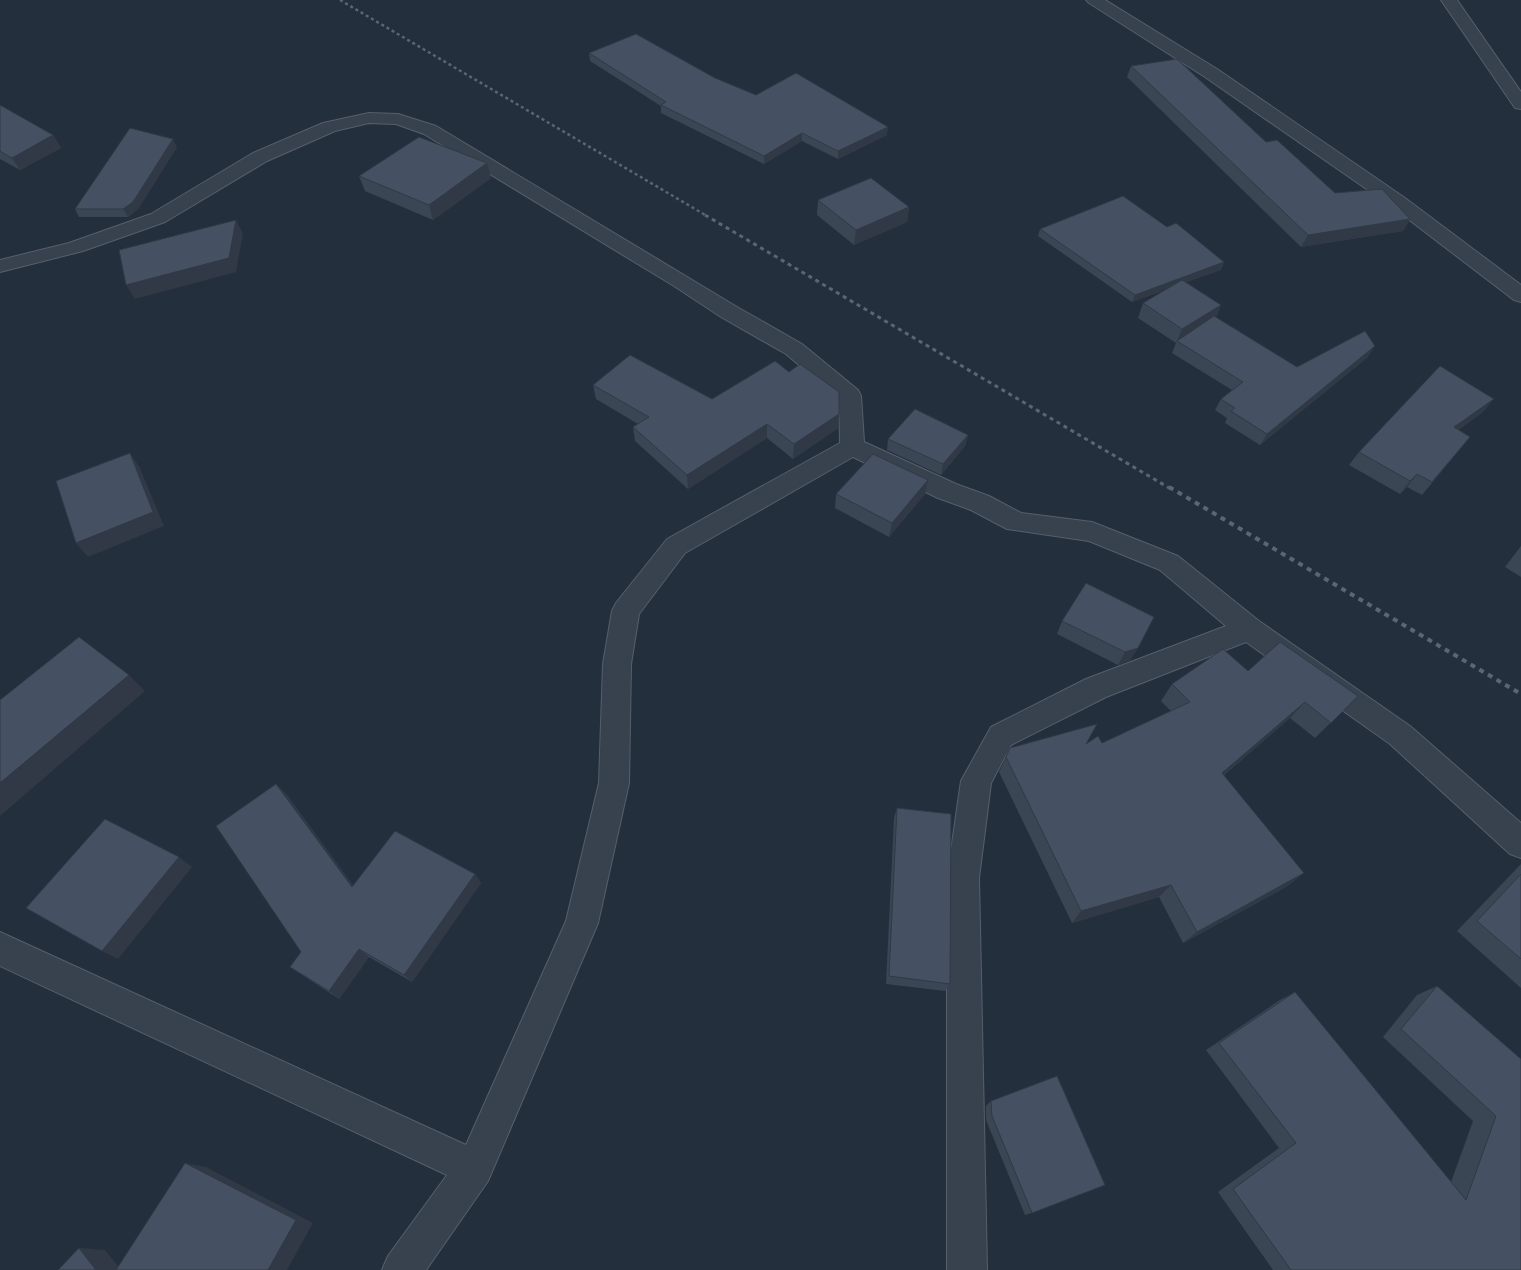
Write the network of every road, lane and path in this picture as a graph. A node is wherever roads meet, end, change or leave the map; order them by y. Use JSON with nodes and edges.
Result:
{"nodes":[{"id":1,"x":1094,"y":0,"type":"edge"},
{"id":2,"x":1449,"y":0,"type":"edge"},
{"id":3,"x":1521,"y":104,"type":"edge"},
{"id":4,"x":0,"y":266,"type":"edge"},
{"id":5,"x":1521,"y":295,"type":"edge"},
{"id":6,"x":852,"y":447,"type":"junction"},
{"id":7,"x":1248,"y":629,"type":"junction"},
{"id":8,"x":1521,"y":842,"type":"edge"},
{"id":9,"x":0,"y":948,"type":"edge"},
{"id":10,"x":475,"y":1168,"type":"junction"},
{"id":11,"x":402,"y":1270,"type":"edge"},
{"id":12,"x":966,"y":1270,"type":"edge"}],
"edges":[{"from":1,"to":5,"type":"street"},
{"from":2,"to":3,"type":"street"},
{"from":4,"to":6,"type":"street"},
{"from":6,"to":7,"type":"street"},
{"from":6,"to":10,"type":"street"},
{"from":7,"to":8,"type":"street"},
{"from":7,"to":12,"type":"street"},
{"from":9,"to":10,"type":"street"},
{"from":10,"to":11,"type":"street"}]}
